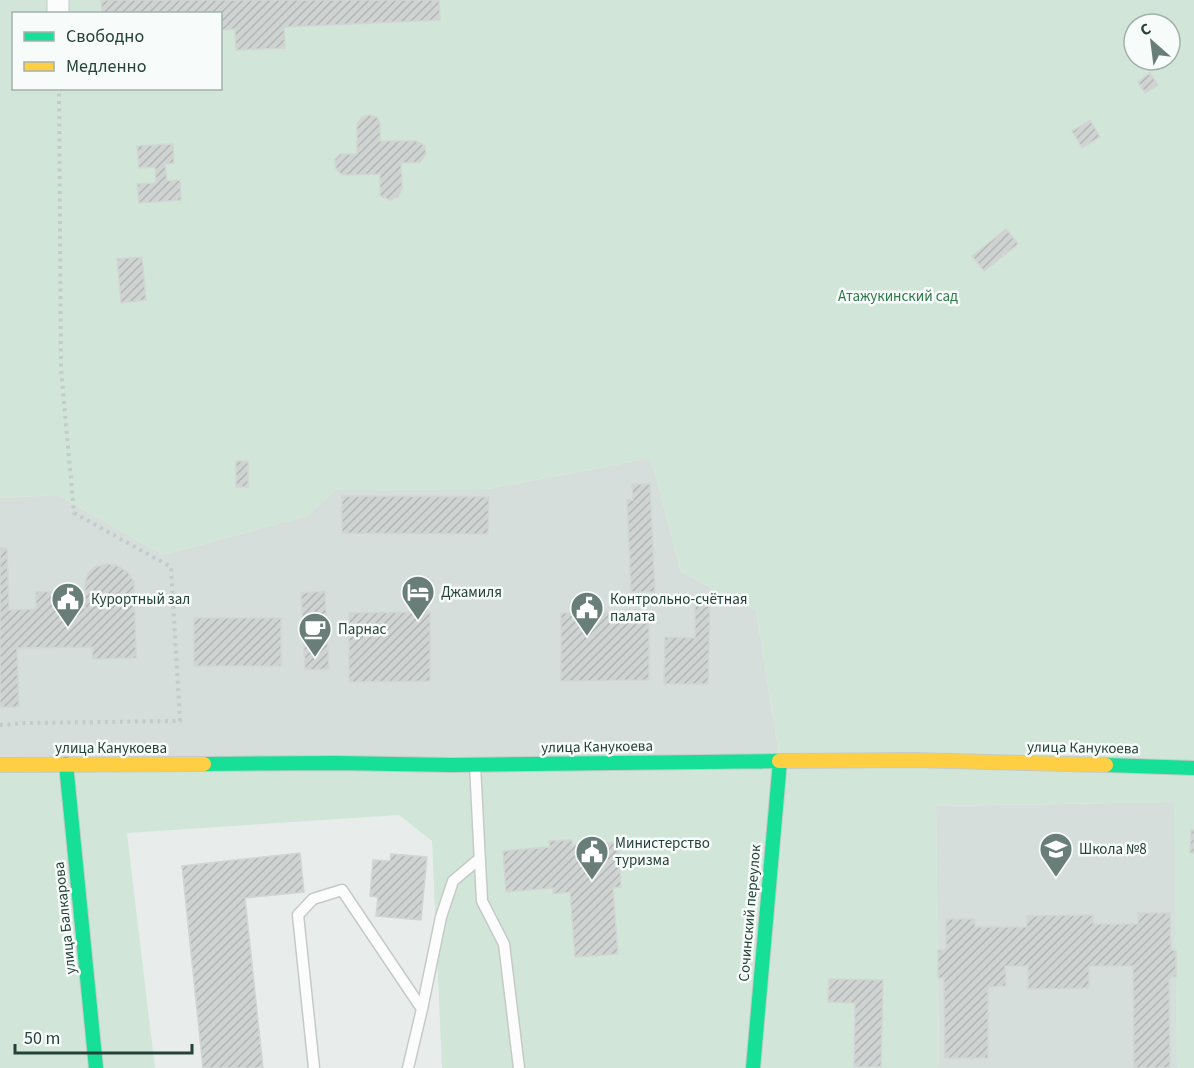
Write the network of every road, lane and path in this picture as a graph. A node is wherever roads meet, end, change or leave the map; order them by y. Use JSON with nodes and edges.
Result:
{"nodes":[{"id":1,"x":59,"y":90,"type":"edge"},
{"id":2,"x":0,"y":725,"type":"edge"},
{"id":3,"x":780,"y":761,"type":"junction"},
{"id":4,"x":66,"y":764,"type":"junction"},
{"id":5,"x":0,"y":765,"type":"edge"},
{"id":6,"x":475,"y":765,"type":"junction"},
{"id":7,"x":1194,"y":768,"type":"edge"},
{"id":8,"x":479,"y":859,"type":"junction"},
{"id":9,"x":422,"y":1008,"type":"junction"},
{"id":10,"x":96,"y":1068,"type":"edge"},
{"id":11,"x":314,"y":1068,"type":"edge"},
{"id":12,"x":408,"y":1068,"type":"edge"},
{"id":13,"x":519,"y":1068,"type":"edge"},
{"id":14,"x":753,"y":1068,"type":"edge"}],
"edges":[{"from":1,"to":2,"type":"path"},
{"from":3,"to":6,"type":"street","name":"улица Канукоева"},
{"from":3,"to":7,"type":"street","name":"улица Канукоева"},
{"from":3,"to":14,"type":"street","name":"Сочинский переулок"},
{"from":4,"to":5,"type":"street","name":"улица Канукоева"},
{"from":4,"to":6,"type":"street","name":"улица Канукоева"},
{"from":4,"to":10,"type":"street","name":"улица Балкарова"},
{"from":6,"to":8,"type":"lane"},
{"from":8,"to":9,"type":"lane"},
{"from":8,"to":13,"type":"lane"},
{"from":9,"to":11,"type":"lane"},
{"from":9,"to":12,"type":"lane"}]}
